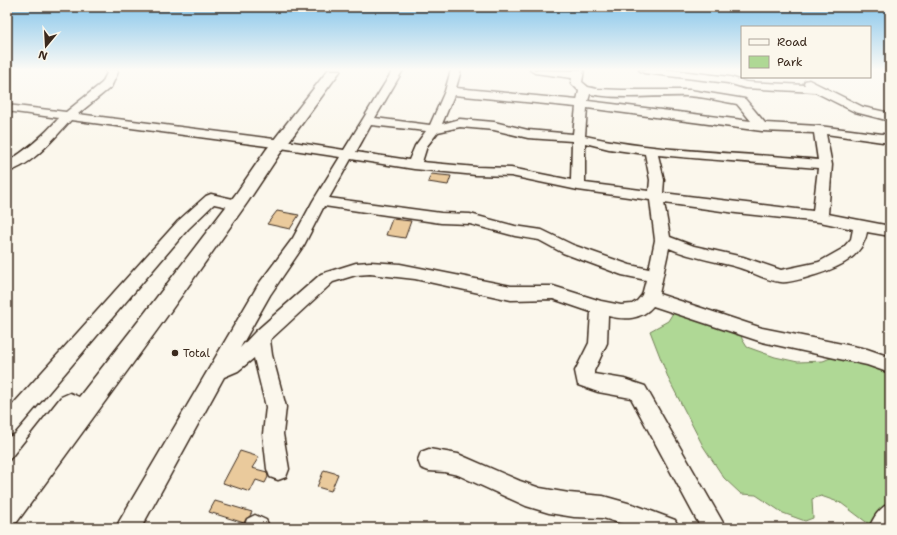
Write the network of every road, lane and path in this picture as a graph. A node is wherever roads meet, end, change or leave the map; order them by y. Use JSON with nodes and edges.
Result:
{"nodes":[{"id":1,"x":94,"y":95,"type":"edge"},
{"id":2,"x":312,"y":95,"type":"edge"},
{"id":3,"x":315,"y":95,"type":"edge"},
{"id":4,"x":383,"y":95,"type":"edge"},
{"id":5,"x":448,"y":95,"type":"edge"},
{"id":6,"x":496,"y":95,"type":"edge"},
{"id":7,"x":584,"y":95,"type":"edge"},
{"id":8,"x":699,"y":95,"type":"edge"},
{"id":9,"x":830,"y":95,"type":"edge"},
{"id":10,"x":581,"y":104,"type":"junction"},
{"id":11,"x":7,"y":108,"type":"edge"},
{"id":12,"x":68,"y":116,"type":"junction"},
{"id":13,"x":890,"y":117,"type":"edge"},
{"id":14,"x":368,"y":121,"type":"junction"},
{"id":15,"x":762,"y":127,"type":"junction"},
{"id":16,"x":434,"y":129,"type":"junction"},
{"id":17,"x":819,"y":130,"type":"junction"},
{"id":18,"x":578,"y":138,"type":"junction"},
{"id":19,"x":890,"y":139,"type":"edge"},
{"id":20,"x":277,"y":143,"type":"junction"},
{"id":21,"x":651,"y":151,"type":"junction"},
{"id":22,"x":348,"y":155,"type":"junction"},
{"id":23,"x":414,"y":165,"type":"junction"},
{"id":24,"x":825,"y":165,"type":"junction"},
{"id":25,"x":7,"y":168,"type":"edge"},
{"id":26,"x":578,"y":186,"type":"junction"},
{"id":27,"x":656,"y":197,"type":"junction"},
{"id":28,"x":228,"y":202,"type":"junction"},
{"id":29,"x":320,"y":202,"type":"junction"},
{"id":30,"x":820,"y":217,"type":"junction"},
{"id":31,"x":861,"y":225,"type":"junction"},
{"id":32,"x":890,"y":231,"type":"edge"},
{"id":33,"x":663,"y":240,"type":"junction"},
{"id":34,"x":656,"y":276,"type":"junction"},
{"id":35,"x":650,"y":298,"type":"junction"},
{"id":36,"x":600,"y":308,"type":"junction"},
{"id":37,"x":261,"y":337,"type":"junction"},
{"id":38,"x":890,"y":365,"type":"edge"},
{"id":39,"x":219,"y":370,"type":"junction"},
{"id":40,"x":7,"y":426,"type":"edge"},
{"id":41,"x":429,"y":460,"type":"dead end"},
{"id":42,"x":278,"y":469,"type":"dead end"},
{"id":43,"x":7,"y":487,"type":"edge"},
{"id":44,"x":7,"y":512,"type":"edge"},
{"id":45,"x":890,"y":515,"type":"edge"},
{"id":46,"x":128,"y":528,"type":"edge"},
{"id":47,"x":667,"y":528,"type":"edge"},
{"id":48,"x":714,"y":528,"type":"edge"},
{"id":49,"x":881,"y":528,"type":"edge"}],
"edges":[{"from":1,"to":12,"type":"street"},
{"from":2,"to":20,"type":"main road"},
{"from":3,"to":20,"type":"main road"},
{"from":4,"to":14,"type":"street"},
{"from":5,"to":16,"type":"street"},
{"from":6,"to":10,"type":"street"},
{"from":7,"to":10,"type":"street"},
{"from":8,"to":15,"type":"street"},
{"from":9,"to":13,"type":"street"},
{"from":10,"to":15,"type":"street"},
{"from":10,"to":18,"type":"street"},
{"from":11,"to":12,"type":"street"},
{"from":12,"to":20,"type":"street"},
{"from":12,"to":25,"type":"street"},
{"from":14,"to":16,"type":"street"},
{"from":14,"to":22,"type":"street"},
{"from":15,"to":17,"type":"street"},
{"from":16,"to":18,"type":"street"},
{"from":16,"to":23,"type":"street"},
{"from":17,"to":19,"type":"street"},
{"from":17,"to":24,"type":"street"},
{"from":18,"to":21,"type":"street"},
{"from":18,"to":26,"type":"street"},
{"from":20,"to":22,"type":"street"},
{"from":20,"to":28,"type":"main road"},
{"from":20,"to":44,"type":"main road"},
{"from":21,"to":24,"type":"street"},
{"from":21,"to":27,"type":"street"},
{"from":22,"to":23,"type":"street"},
{"from":22,"to":29,"type":"street"},
{"from":23,"to":26,"type":"street"},
{"from":24,"to":30,"type":"street"},
{"from":26,"to":27,"type":"street"},
{"from":27,"to":30,"type":"street"},
{"from":27,"to":33,"type":"street"},
{"from":28,"to":40,"type":"street"},
{"from":28,"to":43,"type":"main road"},
{"from":29,"to":34,"type":"street"},
{"from":29,"to":39,"type":"street"},
{"from":30,"to":31,"type":"street"},
{"from":31,"to":32,"type":"street"},
{"from":31,"to":33,"type":"street"},
{"from":33,"to":34,"type":"street"},
{"from":34,"to":35,"type":"street"},
{"from":35,"to":36,"type":"street"},
{"from":35,"to":38,"type":"street"},
{"from":36,"to":37,"type":"street"},
{"from":36,"to":48,"type":"street"},
{"from":37,"to":39,"type":"street"},
{"from":37,"to":42,"type":"street"},
{"from":39,"to":46,"type":"street"},
{"from":41,"to":47,"type":"street"},
{"from":45,"to":49,"type":"street"}]}
